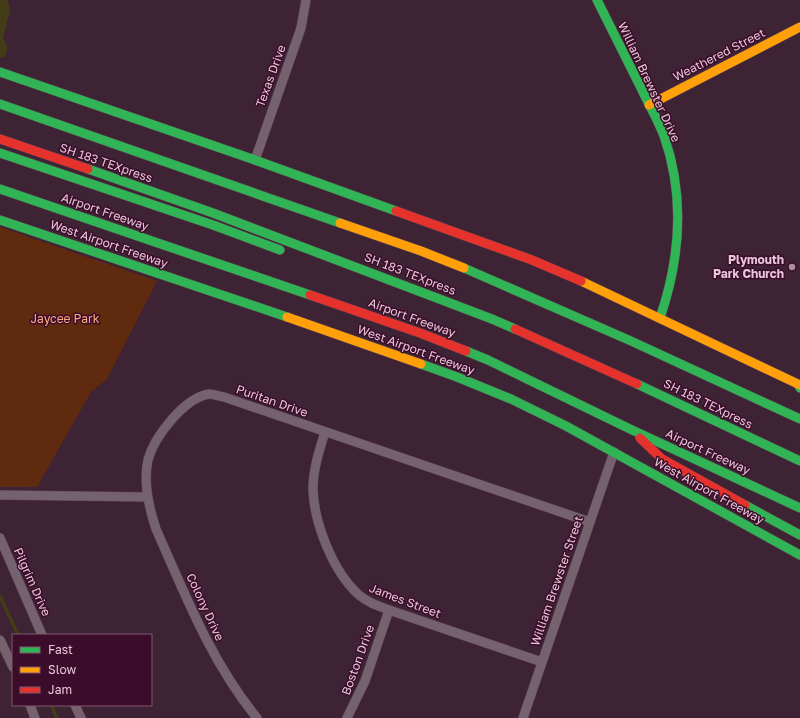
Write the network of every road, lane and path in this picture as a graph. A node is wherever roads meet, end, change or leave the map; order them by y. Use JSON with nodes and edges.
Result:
{"nodes":[{"id":1,"x":306,"y":0,"type":"edge"},
{"id":2,"x":597,"y":0,"type":"edge"},
{"id":3,"x":800,"y":27,"type":"edge"},
{"id":4,"x":0,"y":72,"type":"edge"},
{"id":5,"x":0,"y":104,"type":"edge"},
{"id":6,"x":649,"y":105,"type":"junction"},
{"id":7,"x":0,"y":139,"type":"edge"},
{"id":8,"x":0,"y":153,"type":"edge"},
{"id":9,"x":255,"y":160,"type":"junction"},
{"id":10,"x":0,"y":189,"type":"edge"},
{"id":11,"x":0,"y":220,"type":"edge"},
{"id":12,"x":287,"y":252,"type":"dead end"},
{"id":13,"x":382,"y":287,"type":"dead end"},
{"id":14,"x":660,"y":318,"type":"junction"},
{"id":15,"x":488,"y":327,"type":"dead end"},
{"id":16,"x":558,"y":359,"type":"dead end"},
{"id":17,"x":799,"y":385,"type":"edge"},
{"id":18,"x":642,"y":396,"type":"dead end"},
{"id":19,"x":779,"y":410,"type":"junction"},
{"id":20,"x":800,"y":419,"type":"edge"},
{"id":21,"x":800,"y":423,"type":"edge"},
{"id":22,"x":630,"y":429,"type":"junction"},
{"id":23,"x":325,"y":432,"type":"junction"},
{"id":24,"x":614,"y":452,"type":"junction"},
{"id":25,"x":800,"y":461,"type":"edge"},
{"id":26,"x":0,"y":495,"type":"edge"},
{"id":27,"x":148,"y":497,"type":"junction"},
{"id":28,"x":800,"y":508,"type":"edge"},
{"id":29,"x":590,"y":522,"type":"junction"},
{"id":30,"x":800,"y":535,"type":"edge"},
{"id":31,"x":0,"y":538,"type":"edge"},
{"id":32,"x":800,"y":555,"type":"edge"},
{"id":33,"x":389,"y":610,"type":"junction"},
{"id":34,"x":42,"y":634,"type":"edge"},
{"id":35,"x":0,"y":640,"type":"edge"},
{"id":36,"x":542,"y":662,"type":"junction"},
{"id":37,"x":12,"y":665,"type":"edge"},
{"id":38,"x":30,"y":706,"type":"edge"},
{"id":39,"x":75,"y":706,"type":"edge"},
{"id":40,"x":35,"y":718,"type":"edge"},
{"id":41,"x":81,"y":718,"type":"edge"},
{"id":42,"x":258,"y":718,"type":"edge"},
{"id":43,"x":347,"y":718,"type":"edge"},
{"id":44,"x":523,"y":718,"type":"edge"}],
"edges":[{"from":1,"to":9,"type":"street","name":"Texas Drive"},
{"from":2,"to":6,"type":"main road","name":"William Brewster Drive"},
{"from":3,"to":6,"type":"main road","name":"Weathered Street"},
{"from":4,"to":9,"type":"main road"},
{"from":5,"to":19,"type":"main road"},
{"from":6,"to":14,"type":"main road","name":"William Brewster Drive"},
{"from":7,"to":25,"type":"main road","name":"SH 183 TEXpress"},
{"from":8,"to":12,"type":"main road","name":"SH 183 TEXpress"},
{"from":9,"to":14,"type":"main road"},
{"from":10,"to":22,"type":"main road","name":"Airport Freeway"},
{"from":11,"to":24,"type":"main road","name":"West Airport Freeway"},
{"from":13,"to":15,"type":"main road","name":"SH 183 TEXpress"},
{"from":14,"to":17,"type":"main road"},
{"from":16,"to":18,"type":"main road"},
{"from":19,"to":20,"type":"main road"},
{"from":19,"to":21,"type":"main road"},
{"from":22,"to":28,"type":"main road","name":"Airport Freeway"},
{"from":22,"to":30,"type":"main road"},
{"from":23,"to":27,"type":"street","name":"Puritan Drive"},
{"from":23,"to":29,"type":"street","name":"Puritan Drive"},
{"from":23,"to":33,"type":"street","name":"James Street"},
{"from":24,"to":29,"type":"street","name":"William Brewster Street"},
{"from":24,"to":32,"type":"main road","name":"West Airport Freeway"},
{"from":26,"to":27,"type":"street"},
{"from":27,"to":42,"type":"street","name":"Colony Drive"},
{"from":29,"to":36,"type":"street","name":"William Brewster Street"},
{"from":31,"to":34,"type":"street","name":"Pilgrim Drive"},
{"from":33,"to":36,"type":"street","name":"James Street"},
{"from":33,"to":43,"type":"street","name":"Boston Drive"},
{"from":35,"to":37,"type":"street"},
{"from":36,"to":44,"type":"street","name":"William Brewster Street"},
{"from":38,"to":40,"type":"street"},
{"from":39,"to":41,"type":"street"}]}
